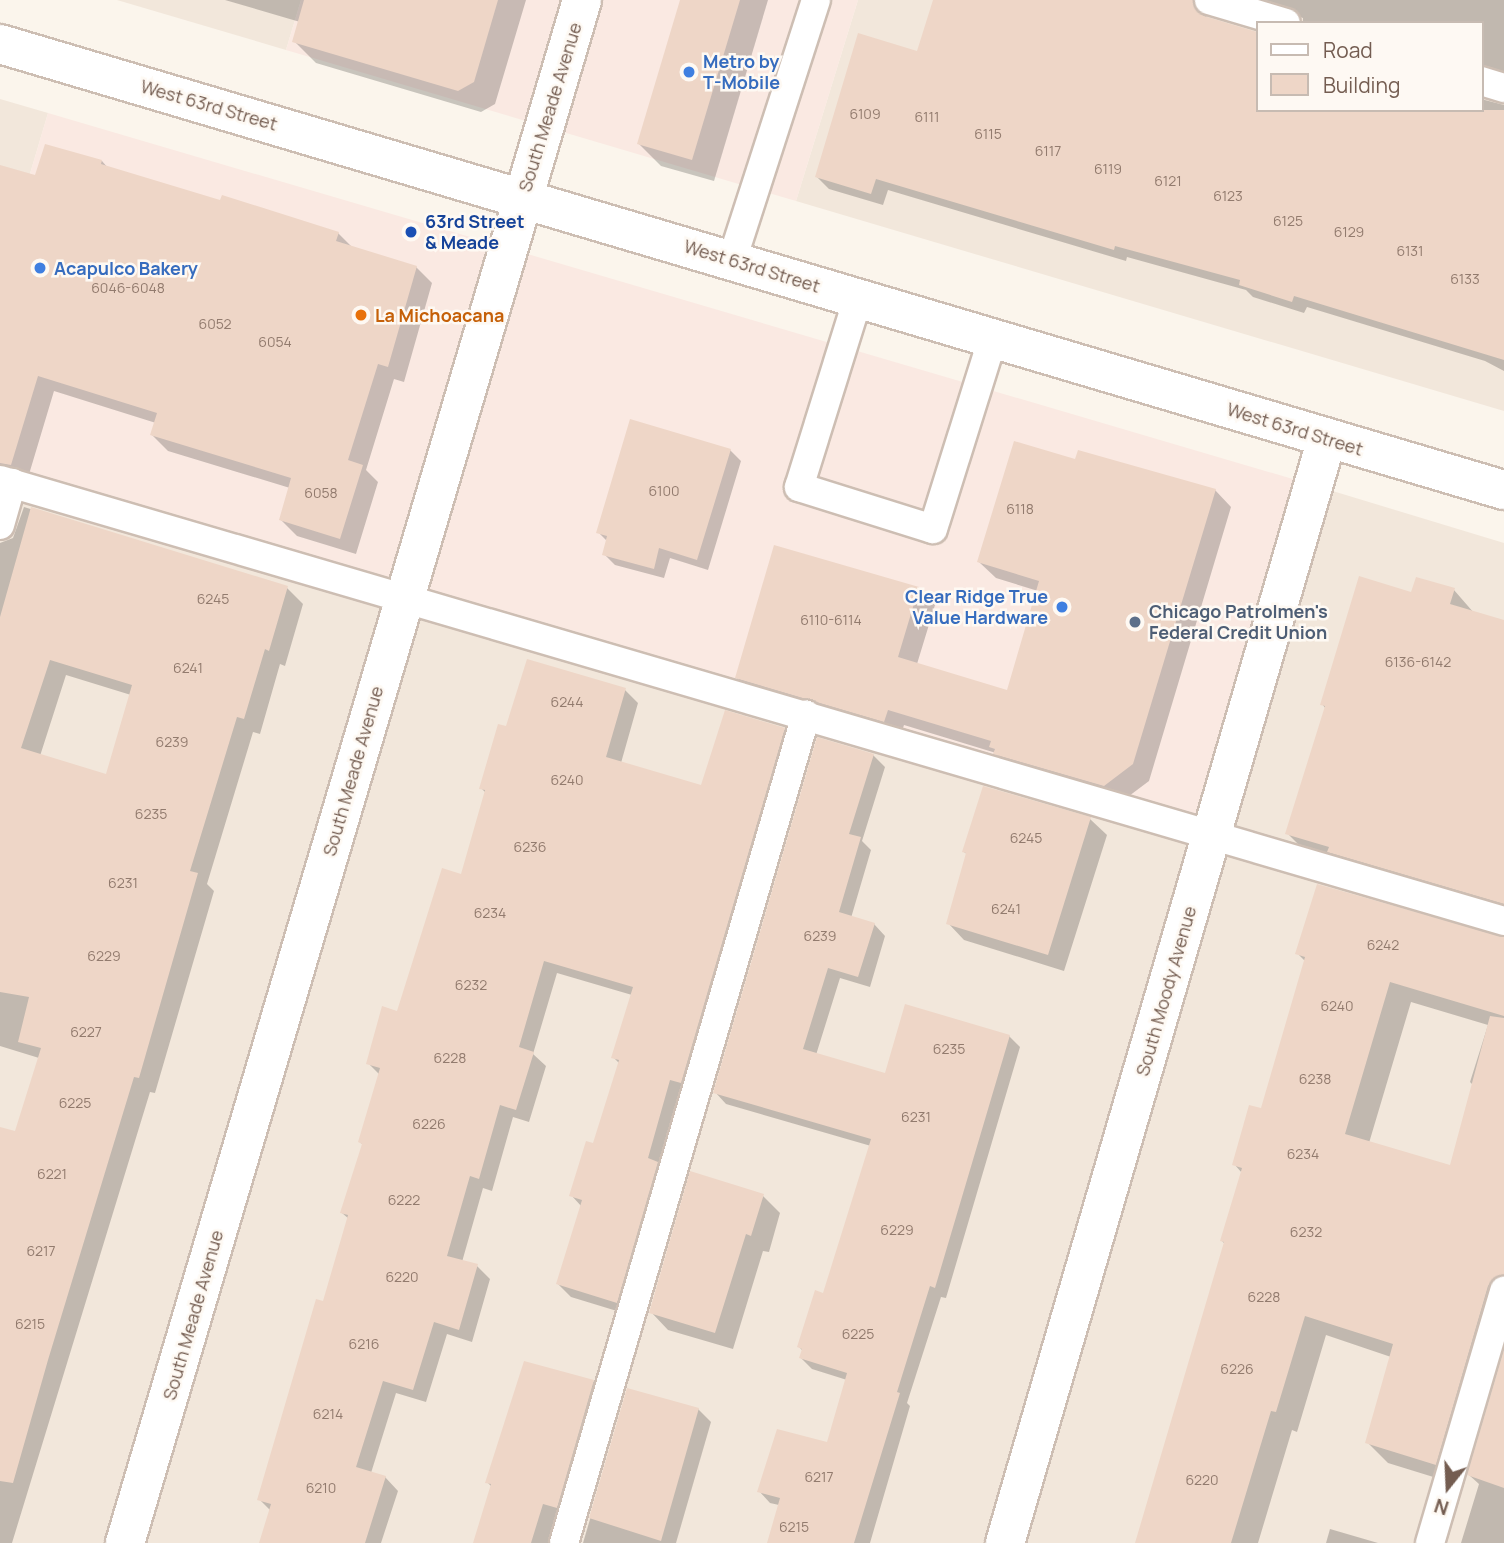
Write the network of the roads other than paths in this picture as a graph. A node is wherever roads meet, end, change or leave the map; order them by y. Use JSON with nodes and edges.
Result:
{"nodes":[{"id":1,"x":582,"y":0,"type":"edge"},
{"id":2,"x":817,"y":0,"type":"edge"},
{"id":3,"x":1209,"y":0,"type":"edge"},
{"id":4,"x":1279,"y":21,"type":"edge"},
{"id":5,"x":0,"y":44,"type":"edge"},
{"id":6,"x":1483,"y":82,"type":"edge"},
{"id":7,"x":1504,"y":88,"type":"edge"},
{"id":8,"x":523,"y":198,"type":"junction"},
{"id":9,"x":732,"y":260,"type":"junction"},
{"id":10,"x":858,"y":298,"type":"junction"},
{"id":11,"x":993,"y":338,"type":"junction"},
{"id":12,"x":1327,"y":438,"type":"junction"},
{"id":13,"x":6,"y":482,"type":"edge"},
{"id":14,"x":1504,"y":490,"type":"edge"},
{"id":15,"x":0,"y":525,"type":"edge"},
{"id":16,"x":404,"y":597,"type":"junction"},
{"id":17,"x":806,"y":715,"type":"junction"},
{"id":18,"x":1212,"y":834,"type":"junction"},
{"id":19,"x":1504,"y":921,"type":"edge"},
{"id":20,"x":1504,"y":1291,"type":"edge"},
{"id":21,"x":125,"y":1543,"type":"edge"},
{"id":22,"x":564,"y":1543,"type":"edge"},
{"id":23,"x":1005,"y":1543,"type":"edge"},
{"id":24,"x":1430,"y":1543,"type":"edge"}],
"edges":[{"from":1,"to":8,"type":"street","name":"South Meade Avenue"},
{"from":2,"to":9,"type":"lane"},
{"from":3,"to":4,"type":"lane"},
{"from":5,"to":8,"type":"street","name":"West 63rd Street"},
{"from":6,"to":7,"type":"lane"},
{"from":8,"to":9,"type":"street","name":"West 63rd Street"},
{"from":8,"to":16,"type":"street","name":"South Meade Avenue"},
{"from":9,"to":10,"type":"street","name":"West 63rd Street"},
{"from":10,"to":11,"type":"street","name":"West 63rd Street"},
{"from":10,"to":11,"type":"lane"},
{"from":11,"to":12,"type":"street","name":"West 63rd Street"},
{"from":12,"to":14,"type":"street","name":"West 63rd Street"},
{"from":12,"to":18,"type":"street","name":"South Moody Avenue"},
{"from":13,"to":15,"type":"lane"},
{"from":13,"to":16,"type":"lane"},
{"from":16,"to":17,"type":"lane"},
{"from":16,"to":21,"type":"street","name":"South Meade Avenue"},
{"from":17,"to":18,"type":"lane"},
{"from":17,"to":22,"type":"lane"},
{"from":18,"to":19,"type":"lane"},
{"from":18,"to":23,"type":"street","name":"South Moody Avenue"},
{"from":20,"to":24,"type":"lane"}]}
